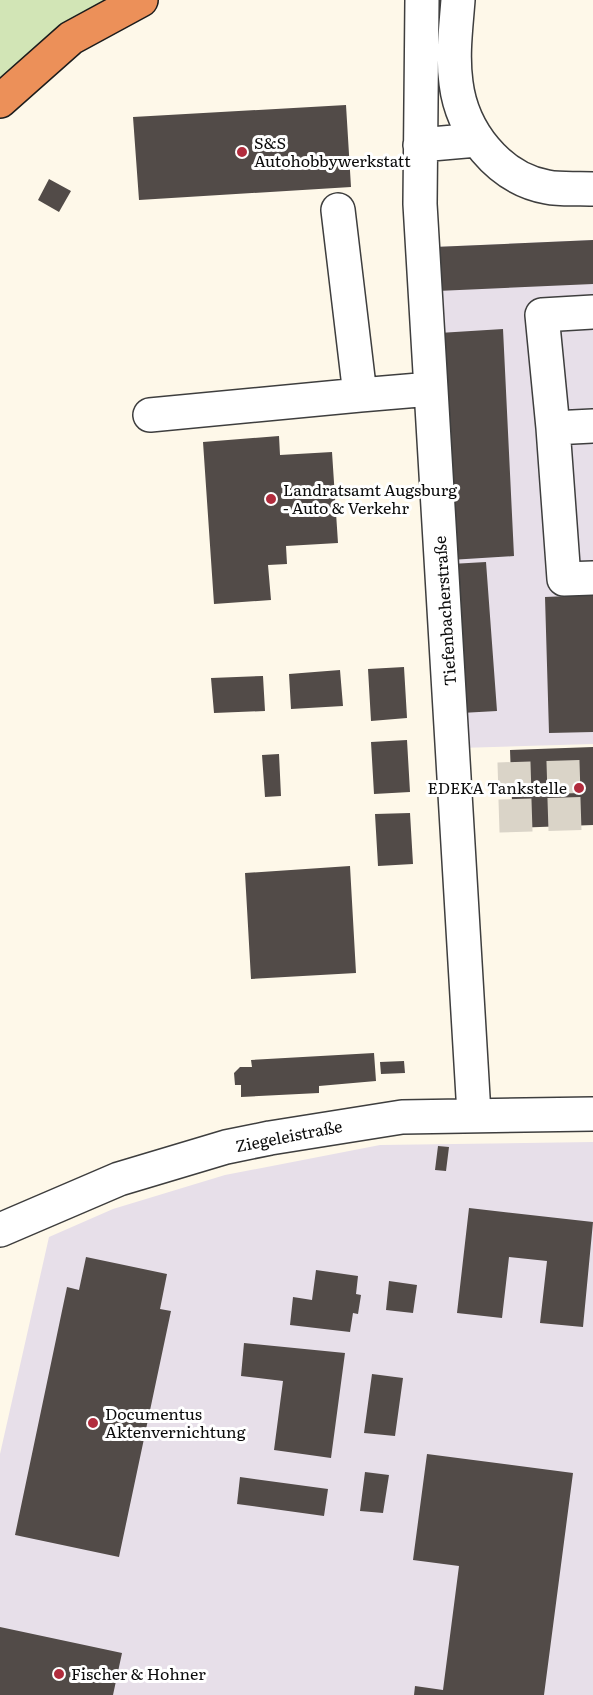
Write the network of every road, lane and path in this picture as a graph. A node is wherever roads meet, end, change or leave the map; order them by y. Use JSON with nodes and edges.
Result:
{"nodes":[{"id":1,"x":141,"y":0,"type":"edge"},
{"id":2,"x":422,"y":0,"type":"edge"},
{"id":3,"x":458,"y":0,"type":"edge"},
{"id":4,"x":0,"y":100,"type":"edge"},
{"id":5,"x":477,"y":140,"type":"junction"},
{"id":6,"x":420,"y":145,"type":"junction"},
{"id":7,"x":593,"y":189,"type":"edge"},
{"id":8,"x":338,"y":210,"type":"dead end"},
{"id":9,"x":593,"y":312,"type":"edge"},
{"id":10,"x":431,"y":389,"type":"junction"},
{"id":11,"x":360,"y":395,"type":"junction"},
{"id":12,"x":150,"y":415,"type":"dead end"},
{"id":13,"x":593,"y":426,"type":"edge"},
{"id":14,"x":553,"y":428,"type":"junction"},
{"id":15,"x":593,"y":578,"type":"edge"},
{"id":16,"x":474,"y":1114,"type":"junction"},
{"id":17,"x":593,"y":1114,"type":"edge"},
{"id":18,"x":0,"y":1230,"type":"edge"}],
"edges":[{"from":1,"to":4,"type":"highway"},
{"from":2,"to":6,"type":"street","name":"Tiefenbacherstraße"},
{"from":3,"to":5,"type":"street"},
{"from":5,"to":6,"type":"street"},
{"from":5,"to":7,"type":"street"},
{"from":6,"to":10,"type":"street","name":"Tiefenbacherstraße"},
{"from":8,"to":11,"type":"street"},
{"from":9,"to":14,"type":"street"},
{"from":10,"to":11,"type":"street"},
{"from":10,"to":16,"type":"street","name":"Tiefenbacherstraße"},
{"from":11,"to":12,"type":"street"},
{"from":13,"to":14,"type":"street"},
{"from":14,"to":15,"type":"street"},
{"from":16,"to":17,"type":"street","name":"Ziegeleistraße"},
{"from":16,"to":18,"type":"street","name":"Ziegeleistraße"}]}
